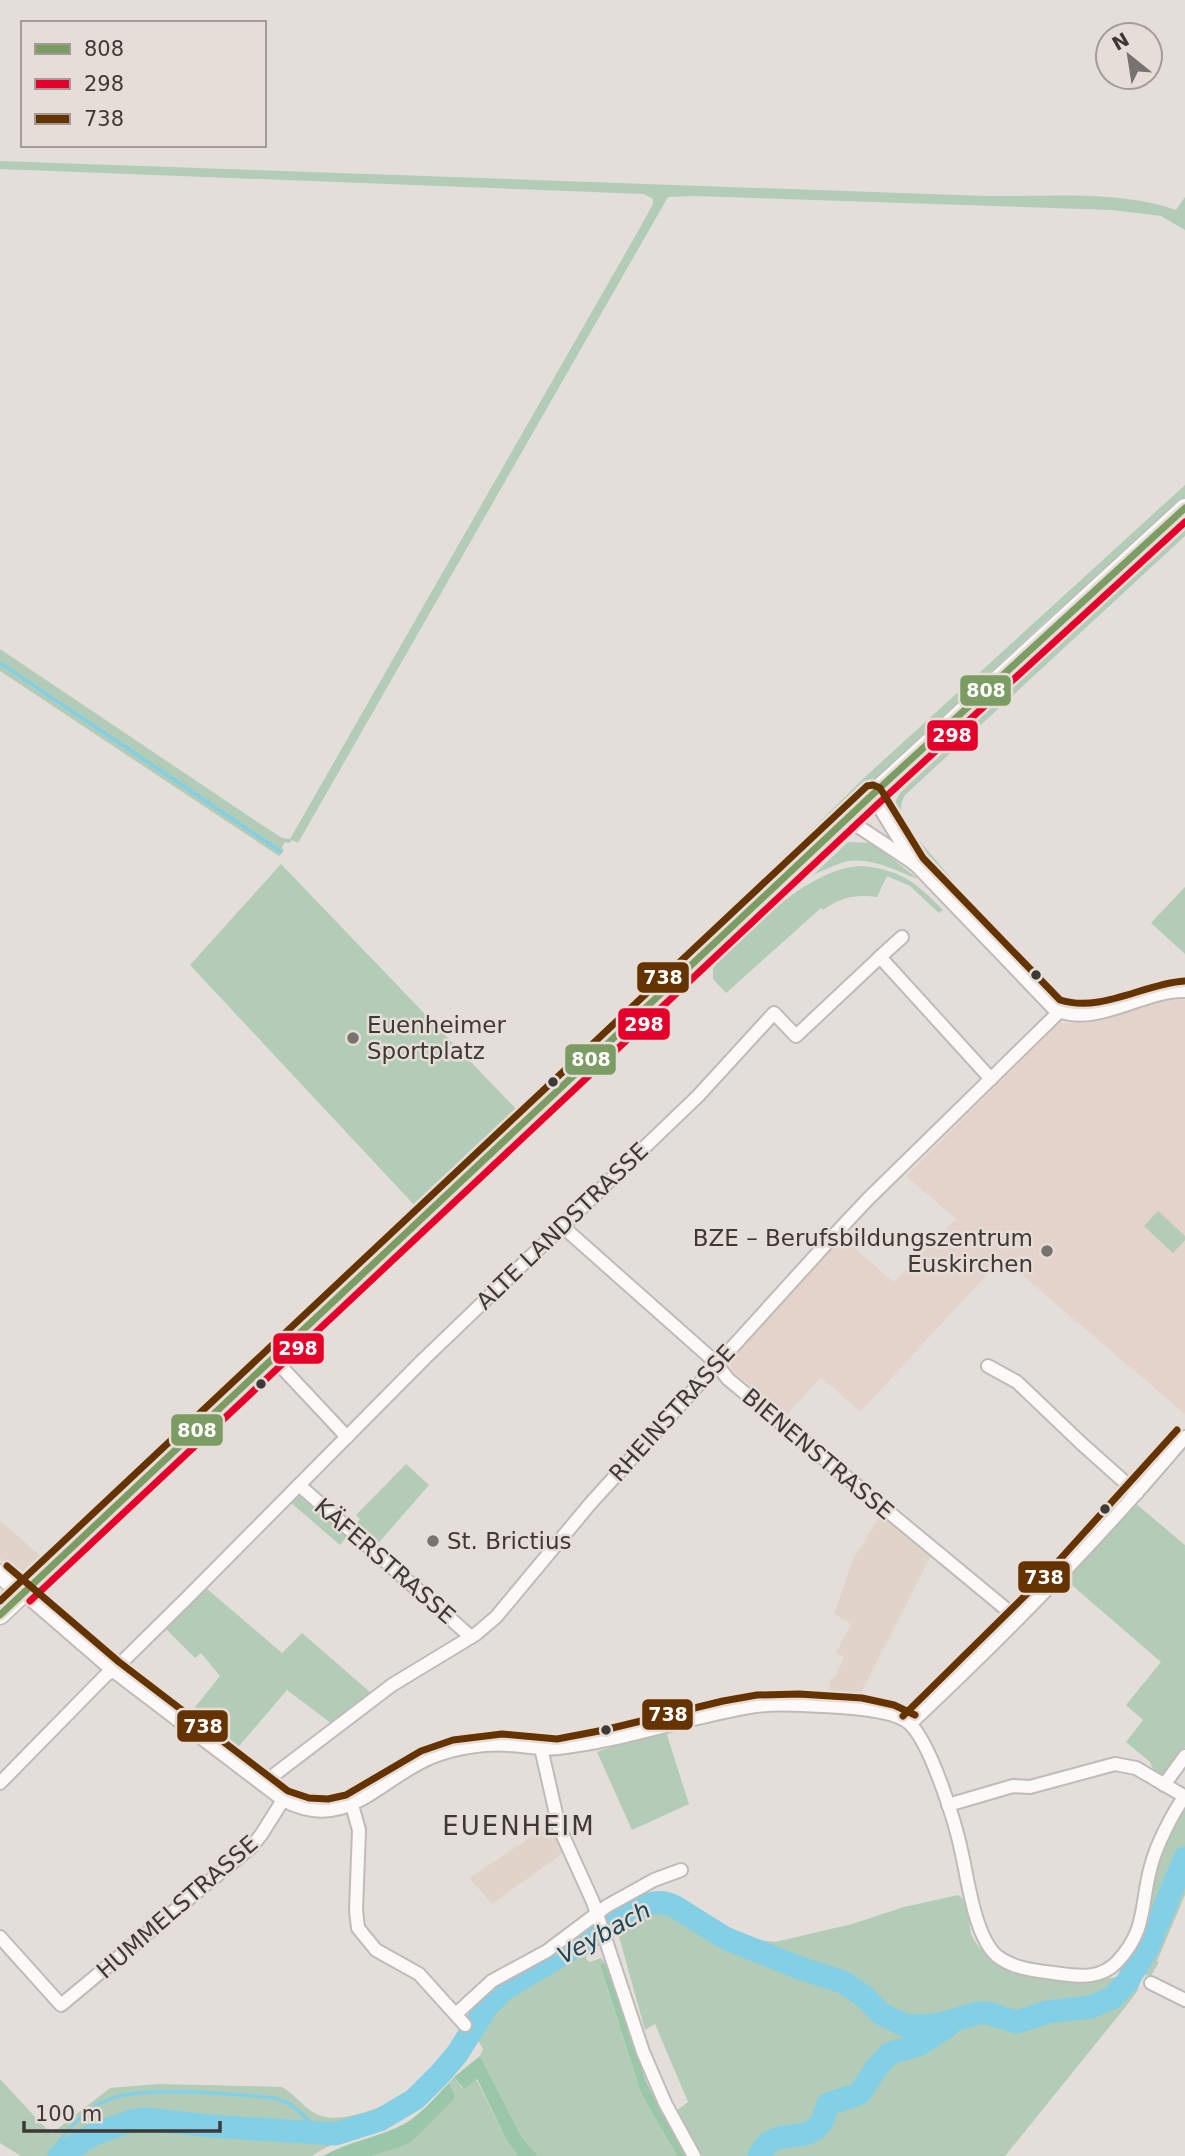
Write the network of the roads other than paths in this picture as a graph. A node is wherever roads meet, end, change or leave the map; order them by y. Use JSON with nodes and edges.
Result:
{"nodes":[{"id":1,"x":1185,"y":508,"type":"edge"},
{"id":2,"x":872,"y":795,"type":"junction"},
{"id":3,"x":847,"y":819,"type":"junction"},
{"id":4,"x":915,"y":864,"type":"junction"},
{"id":5,"x":902,"y":937,"type":"dead end"},
{"id":6,"x":880,"y":957,"type":"junction"},
{"id":7,"x":1185,"y":991,"type":"edge"},
{"id":8,"x":1059,"y":1012,"type":"junction"},
{"id":9,"x":991,"y":1079,"type":"junction"},
{"id":10,"x":562,"y":1226,"type":"junction"},
{"id":11,"x":273,"y":1358,"type":"junction"},
{"id":12,"x":716,"y":1365,"type":"junction"},
{"id":13,"x":988,"y":1366,"type":"dead end"},
{"id":14,"x":347,"y":1437,"type":"junction"},
{"id":15,"x":1185,"y":1437,"type":"edge"},
{"id":16,"x":299,"y":1485,"type":"junction"},
{"id":17,"x":1138,"y":1493,"type":"junction"},
{"id":18,"x":0,"y":1574,"type":"edge"},
{"id":19,"x":23,"y":1593,"type":"junction"},
{"id":20,"x":0,"y":1615,"type":"edge"},
{"id":21,"x":1018,"y":1619,"type":"junction"},
{"id":22,"x":471,"y":1637,"type":"junction"},
{"id":23,"x":112,"y":1671,"type":"junction"},
{"id":24,"x":911,"y":1724,"type":"junction"},
{"id":25,"x":541,"y":1748,"type":"junction"},
{"id":26,"x":1185,"y":1756,"type":"edge"},
{"id":27,"x":0,"y":1783,"type":"edge"},
{"id":28,"x":262,"y":1784,"type":"junction"},
{"id":29,"x":1164,"y":1785,"type":"junction"},
{"id":30,"x":1184,"y":1796,"type":"edge"},
{"id":31,"x":284,"y":1800,"type":"junction"},
{"id":32,"x":352,"y":1805,"type":"junction"},
{"id":33,"x":948,"y":1805,"type":"junction"},
{"id":34,"x":681,"y":1870,"type":"dead end"},
{"id":35,"x":598,"y":1918,"type":"junction"},
{"id":36,"x":0,"y":1937,"type":"edge"},
{"id":37,"x":1151,"y":1983,"type":"dead end"},
{"id":38,"x":1185,"y":2000,"type":"edge"},
{"id":39,"x":456,"y":2014,"type":"junction"},
{"id":40,"x":465,"y":2025,"type":"dead end"},
{"id":41,"x":695,"y":2156,"type":"edge"}],
"edges":[{"from":1,"to":2,"type":"main road"},
{"from":2,"to":3,"type":"main road"},
{"from":2,"to":4,"type":"street"},
{"from":3,"to":4,"type":"street"},
{"from":3,"to":11,"type":"main road"},
{"from":4,"to":8,"type":"street"},
{"from":5,"to":6,"type":"street"},
{"from":6,"to":9,"type":"street"},
{"from":6,"to":10,"type":"street","name":"ALTE LANDSTRASSE"},
{"from":7,"to":8,"type":"street"},
{"from":8,"to":9,"type":"street","name":"RHEINSTRASSE"},
{"from":9,"to":12,"type":"street","name":"RHEINSTRASSE"},
{"from":10,"to":12,"type":"street","name":"BIENENSTRASSE"},
{"from":10,"to":14,"type":"street","name":"ALTE LANDSTRASSE"},
{"from":11,"to":14,"type":"street"},
{"from":11,"to":19,"type":"main road"},
{"from":12,"to":21,"type":"street","name":"BIENENSTRASSE"},
{"from":12,"to":22,"type":"street","name":"RHEINSTRASSE"},
{"from":13,"to":17,"type":"street"},
{"from":14,"to":16,"type":"street","name":"ALTE LANDSTRASSE"},
{"from":15,"to":17,"type":"street"},
{"from":16,"to":22,"type":"street","name":"KÄFERSTRASSE"},
{"from":16,"to":23,"type":"street","name":"ALTE LANDSTRASSE"},
{"from":17,"to":21,"type":"street"},
{"from":18,"to":19,"type":"main road"},
{"from":19,"to":20,"type":"main road"},
{"from":19,"to":23,"type":"street"},
{"from":21,"to":24,"type":"street"},
{"from":22,"to":28,"type":"street","name":"RHEINSTRASSE"},
{"from":23,"to":27,"type":"street","name":"ALTE LANDSTRASSE"},
{"from":23,"to":28,"type":"street"},
{"from":24,"to":25,"type":"street"},
{"from":24,"to":33,"type":"street"},
{"from":25,"to":32,"type":"street"},
{"from":25,"to":35,"type":"street"},
{"from":26,"to":29,"type":"street"},
{"from":28,"to":31,"type":"street"},
{"from":29,"to":30,"type":"street"},
{"from":29,"to":33,"type":"street"},
{"from":30,"to":33,"type":"street"},
{"from":31,"to":32,"type":"street"},
{"from":31,"to":36,"type":"street","name":"HUMMELSTRASSE"},
{"from":32,"to":39,"type":"street"},
{"from":34,"to":35,"type":"street"},
{"from":35,"to":39,"type":"street"},
{"from":35,"to":41,"type":"street"},
{"from":37,"to":38,"type":"street"},
{"from":39,"to":40,"type":"street"}]}
